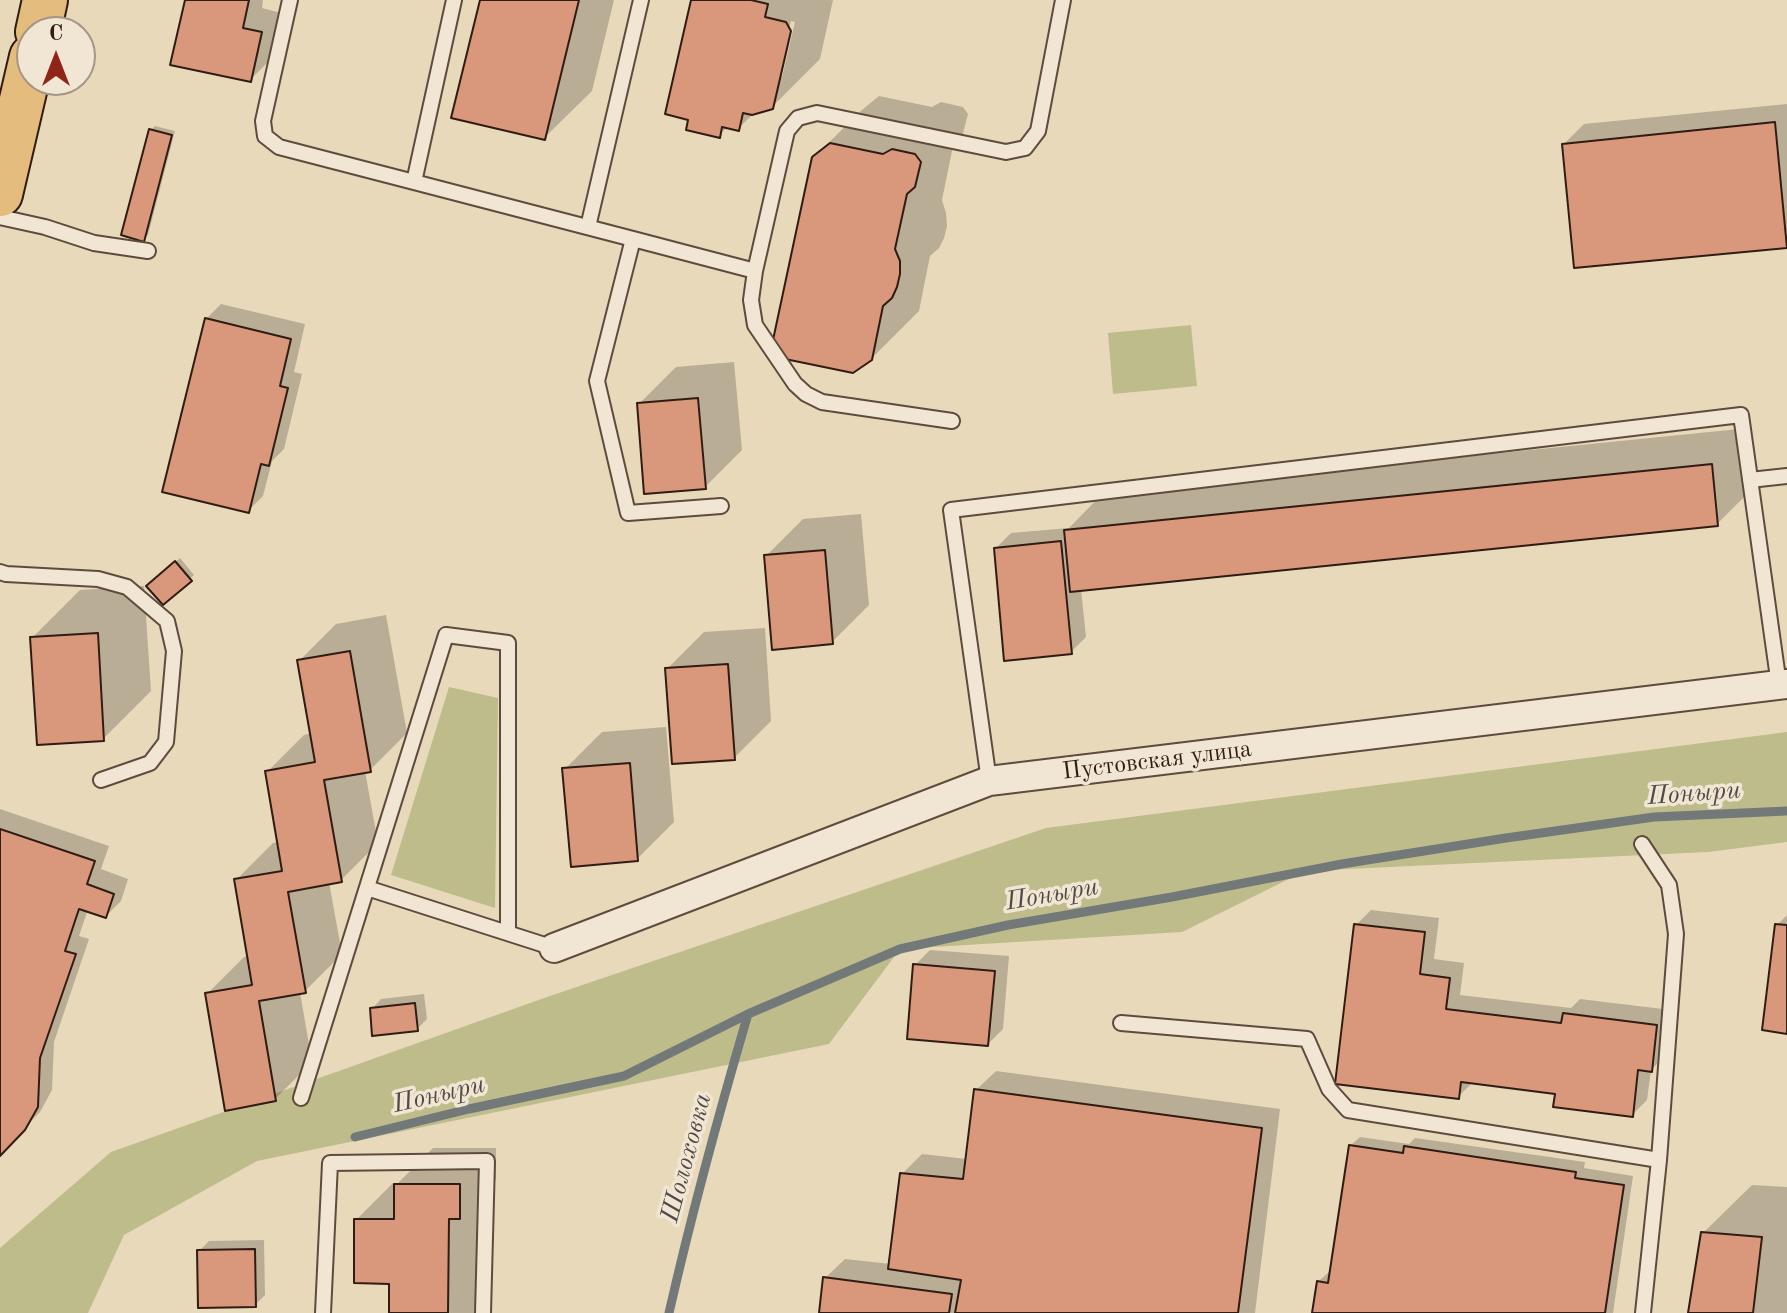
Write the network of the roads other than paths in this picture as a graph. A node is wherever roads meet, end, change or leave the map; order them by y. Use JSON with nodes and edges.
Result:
{"nodes":[{"id":1,"x":290,"y":0,"type":"edge"},
{"id":2,"x":454,"y":0,"type":"edge"},
{"id":3,"x":641,"y":0,"type":"edge"},
{"id":4,"x":1063,"y":0,"type":"edge"},
{"id":5,"x":23,"y":96,"type":"edge"},
{"id":6,"x":414,"y":182,"type":"junction"},
{"id":7,"x":1,"y":195,"type":"edge"},
{"id":8,"x":588,"y":227,"type":"junction"},
{"id":9,"x":633,"y":239,"type":"junction"},
{"id":10,"x":148,"y":251,"type":"dead end"},
{"id":11,"x":755,"y":271,"type":"junction"},
{"id":12,"x":952,"y":421,"type":"dead end"},
{"id":13,"x":1787,"y":476,"type":"edge"},
{"id":14,"x":1750,"y":480,"type":"junction"},
{"id":15,"x":721,"y":506,"type":"dead end"},
{"id":16,"x":0,"y":572,"type":"edge"},
{"id":17,"x":1783,"y":684,"type":"edge"},
{"id":18,"x":101,"y":780,"type":"dead end"},
{"id":19,"x":989,"y":781,"type":"junction"},
{"id":20,"x":1642,"y":844,"type":"dead end"},
{"id":21,"x":367,"y":888,"type":"junction"},
{"id":22,"x":508,"y":933,"type":"junction"},
{"id":23,"x":554,"y":948,"type":"joint"},
{"id":24,"x":1121,"y":1023,"type":"dead end"},
{"id":25,"x":301,"y":1098,"type":"dead end"},
{"id":26,"x":1659,"y":1160,"type":"junction"},
{"id":27,"x":323,"y":1313,"type":"edge"},
{"id":28,"x":483,"y":1313,"type":"edge"},
{"id":29,"x":1643,"y":1313,"type":"edge"}],
"edges":[{"from":1,"to":6,"type":"lane"},
{"from":2,"to":6,"type":"lane"},
{"from":3,"to":8,"type":"lane"},
{"from":4,"to":11,"type":"lane"},
{"from":5,"to":7,"type":"main road"},
{"from":6,"to":8,"type":"lane"},
{"from":7,"to":10,"type":"lane"},
{"from":8,"to":9,"type":"lane"},
{"from":9,"to":11,"type":"lane"},
{"from":9,"to":15,"type":"lane"},
{"from":11,"to":12,"type":"lane"},
{"from":13,"to":14,"type":"lane"},
{"from":14,"to":17,"type":"lane"},
{"from":14,"to":19,"type":"lane"},
{"from":16,"to":18,"type":"lane"},
{"from":17,"to":19,"type":"street","name":"Пустовская улица"},
{"from":19,"to":23,"type":"street","name":"Пустовская улица"},
{"from":20,"to":26,"type":"lane"},
{"from":21,"to":22,"type":"lane"},
{"from":21,"to":22,"type":"lane"},
{"from":21,"to":25,"type":"lane"},
{"from":22,"to":23,"type":"lane"},
{"from":24,"to":26,"type":"lane"},
{"from":26,"to":29,"type":"lane"},
{"from":27,"to":28,"type":"lane"}]}
